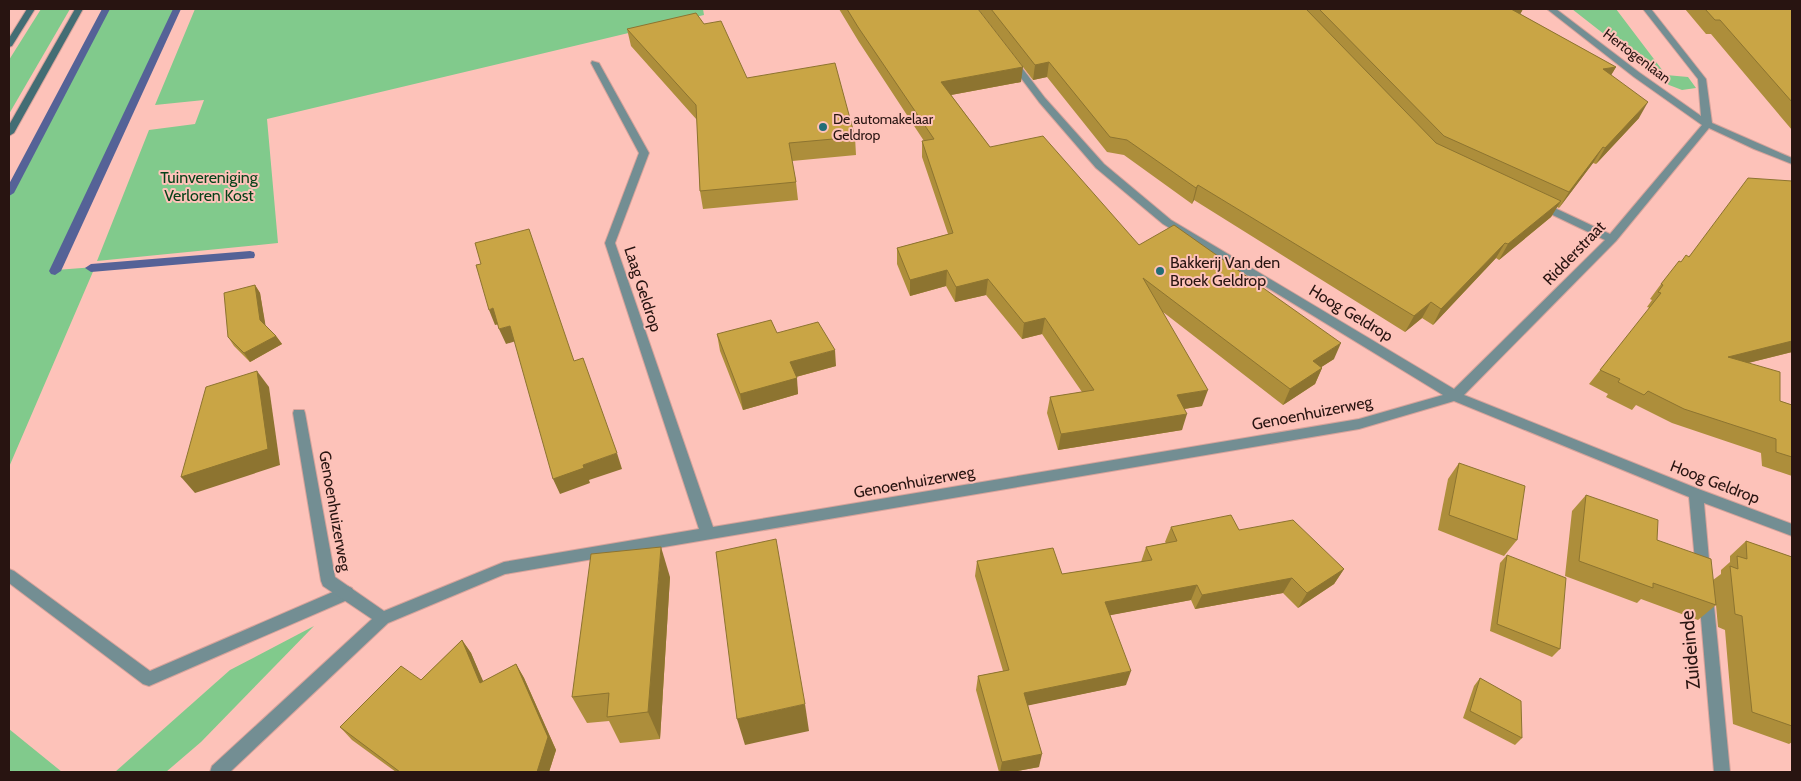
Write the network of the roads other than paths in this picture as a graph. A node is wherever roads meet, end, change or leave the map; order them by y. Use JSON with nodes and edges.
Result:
{"nodes":[{"id":1,"x":31,"y":9,"type":"edge"},
{"id":2,"x":79,"y":9,"type":"edge"},
{"id":3,"x":1551,"y":9,"type":"edge"},
{"id":4,"x":1647,"y":9,"type":"edge"},
{"id":5,"x":9,"y":44,"type":"edge"},
{"id":6,"x":1007,"y":54,"type":"edge"},
{"id":7,"x":595,"y":63,"type":"dead end"},
{"id":8,"x":1707,"y":124,"type":"junction"},
{"id":9,"x":9,"y":133,"type":"edge"},
{"id":10,"x":1792,"y":161,"type":"edge"},
{"id":11,"x":1532,"y":201,"type":"edge"},
{"id":12,"x":1612,"y":239,"type":"junction"},
{"id":13,"x":1456,"y":396,"type":"junction"},
{"id":14,"x":299,"y":413,"type":"dead end"},
{"id":15,"x":1696,"y":494,"type":"junction"},
{"id":16,"x":1792,"y":530,"type":"edge"},
{"id":17,"x":708,"y":534,"type":"junction"},
{"id":18,"x":9,"y":575,"type":"edge"},
{"id":19,"x":346,"y":593,"type":"junction"},
{"id":20,"x":383,"y":618,"type":"junction"},
{"id":21,"x":218,"y":772,"type":"edge"},
{"id":22,"x":1722,"y":772,"type":"edge"}],
"edges":[{"from":1,"to":5,"type":"main road"},
{"from":2,"to":9,"type":"main road"},
{"from":3,"to":8,"type":"street","name":"Hertogenlaan"},
{"from":4,"to":8,"type":"street","name":"Hertogenlaan"},
{"from":6,"to":13,"type":"street","name":"Hoog Geldrop"},
{"from":7,"to":17,"type":"street","name":"Laag Geldrop"},
{"from":8,"to":10,"type":"street","name":"Hertogenlaan"},
{"from":8,"to":12,"type":"street","name":"Ridderstraat"},
{"from":11,"to":12,"type":"street"},
{"from":12,"to":13,"type":"street","name":"Ridderstraat"},
{"from":13,"to":15,"type":"street","name":"Hoog Geldrop"},
{"from":13,"to":17,"type":"street","name":"Genoenhuizerweg"},
{"from":14,"to":19,"type":"street","name":"Genoenhuizerweg"},
{"from":15,"to":16,"type":"street","name":"Hoog Geldrop"},
{"from":15,"to":22,"type":"street","name":"Zuideinde"},
{"from":17,"to":20,"type":"street","name":"Genoenhuizerweg"},
{"from":18,"to":19,"type":"street"},
{"from":19,"to":20,"type":"street","name":"Genoenhuizerweg"},
{"from":20,"to":21,"type":"street","name":"Genoenhuizerweg"}]}
